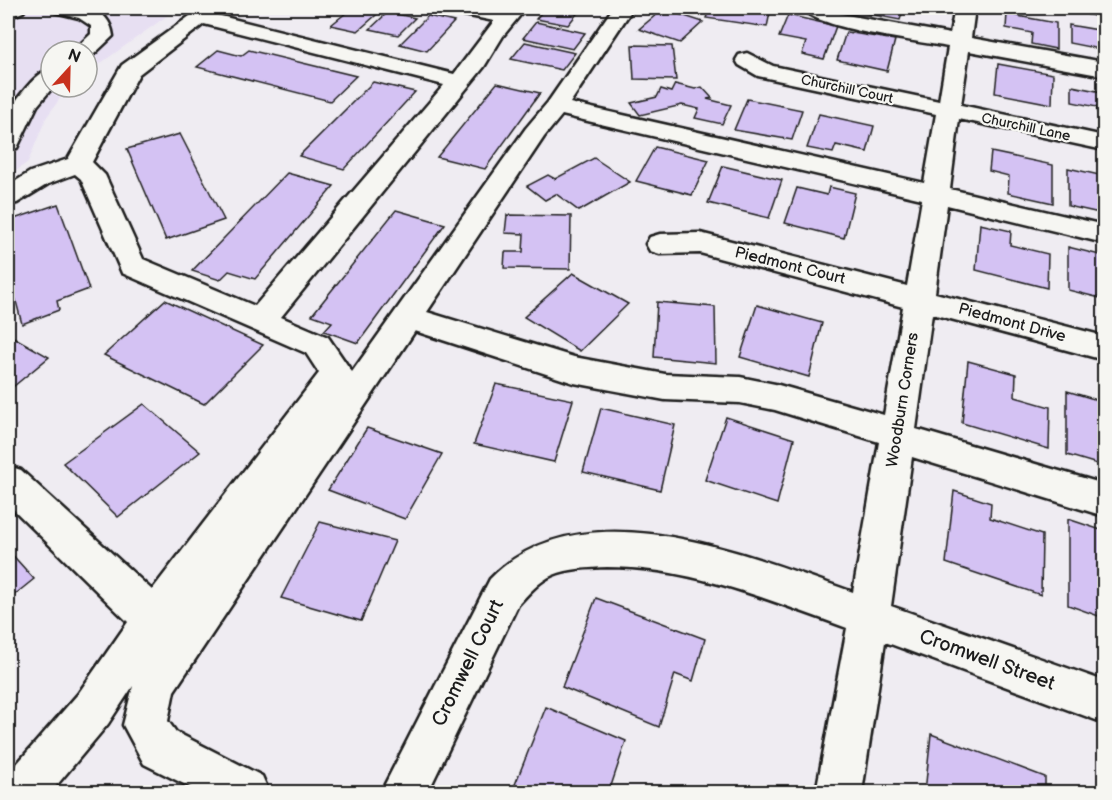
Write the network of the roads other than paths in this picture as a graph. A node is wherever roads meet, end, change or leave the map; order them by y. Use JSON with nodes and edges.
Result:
{"nodes":[{"id":1,"x":16,"y":8,"type":"edge"},
{"id":2,"x":62,"y":8,"type":"edge"},
{"id":3,"x":468,"y":8,"type":"edge"},
{"id":4,"x":624,"y":8,"type":"edge"},
{"id":5,"x":812,"y":8,"type":"edge"},
{"id":6,"x":965,"y":8,"type":"edge"},
{"id":7,"x":1091,"y":8,"type":"edge"},
{"id":8,"x":1104,"y":10,"type":"edge"},
{"id":9,"x":8,"y":12,"type":"edge"},
{"id":10,"x":207,"y":12,"type":"edge"},
{"id":11,"x":512,"y":12,"type":"edge"},
{"id":12,"x":98,"y":39,"type":"edge"},
{"id":13,"x":960,"y":43,"type":"junction"},
{"id":14,"x":747,"y":60,"type":"dead end"},
{"id":15,"x":1104,"y":69,"type":"edge"},
{"id":16,"x":468,"y":72,"type":"junction"},
{"id":17,"x":39,"y":89,"type":"edge"},
{"id":18,"x":556,"y":107,"type":"junction"},
{"id":19,"x":948,"y":111,"type":"junction"},
{"id":20,"x":8,"y":143,"type":"edge"},
{"id":21,"x":1104,"y":143,"type":"edge"},
{"id":22,"x":78,"y":164,"type":"junction"},
{"id":23,"x":936,"y":193,"type":"junction"},
{"id":24,"x":8,"y":197,"type":"edge"},
{"id":25,"x":1104,"y":234,"type":"edge"},
{"id":26,"x":660,"y":244,"type":"dead end"},
{"id":27,"x":919,"y":299,"type":"junction"},
{"id":28,"x":409,"y":318,"type":"junction"},
{"id":29,"x":260,"y":321,"type":"junction"},
{"id":30,"x":1104,"y":348,"type":"edge"},
{"id":31,"x":898,"y":436,"type":"junction"},
{"id":32,"x":8,"y":482,"type":"edge"},
{"id":33,"x":1104,"y":500,"type":"edge"},
{"id":34,"x":869,"y":617,"type":"junction"},
{"id":35,"x":154,"y":620,"type":"junction"},
{"id":36,"x":1104,"y":702,"type":"edge"},
{"id":37,"x":22,"y":792,"type":"edge"},
{"id":38,"x":246,"y":792,"type":"edge"},
{"id":39,"x":404,"y":792,"type":"edge"},
{"id":40,"x":839,"y":792,"type":"edge"}],
"edges":[{"from":1,"to":9,"type":"street"},
{"from":2,"to":12,"type":"street"},
{"from":3,"to":11,"type":"street"},
{"from":4,"to":18,"type":"street"},
{"from":5,"to":13,"type":"street"},
{"from":6,"to":13,"type":"street","name":"Woodburn Corners"},
{"from":7,"to":8,"type":"street"},
{"from":10,"to":16,"type":"street"},
{"from":10,"to":22,"type":"street"},
{"from":11,"to":16,"type":"street"},
{"from":13,"to":15,"type":"street"},
{"from":13,"to":19,"type":"street","name":"Woodburn Corners"},
{"from":14,"to":19,"type":"street","name":"Churchill Court"},
{"from":16,"to":29,"type":"street"},
{"from":17,"to":20,"type":"street"},
{"from":18,"to":23,"type":"street"},
{"from":18,"to":28,"type":"street"},
{"from":19,"to":21,"type":"street","name":"Churchill Lane"},
{"from":19,"to":23,"type":"street","name":"Woodburn Corners"},
{"from":22,"to":24,"type":"street"},
{"from":22,"to":29,"type":"street"},
{"from":23,"to":25,"type":"street"},
{"from":23,"to":27,"type":"street","name":"Woodburn Corners"},
{"from":26,"to":27,"type":"street","name":"Piedmont Court"},
{"from":27,"to":30,"type":"street","name":"Piedmont Drive"},
{"from":27,"to":31,"type":"street","name":"Woodburn Corners"},
{"from":28,"to":31,"type":"street"},
{"from":28,"to":38,"type":"street"},
{"from":29,"to":35,"type":"street"},
{"from":31,"to":33,"type":"street"},
{"from":31,"to":34,"type":"street","name":"Woodburn Corners"},
{"from":32,"to":35,"type":"street"},
{"from":34,"to":36,"type":"street","name":"Cromwell Street"},
{"from":34,"to":39,"type":"street","name":"Cromwell Court"},
{"from":34,"to":40,"type":"street","name":"Woodburn Corners"},
{"from":35,"to":37,"type":"street"}]}
